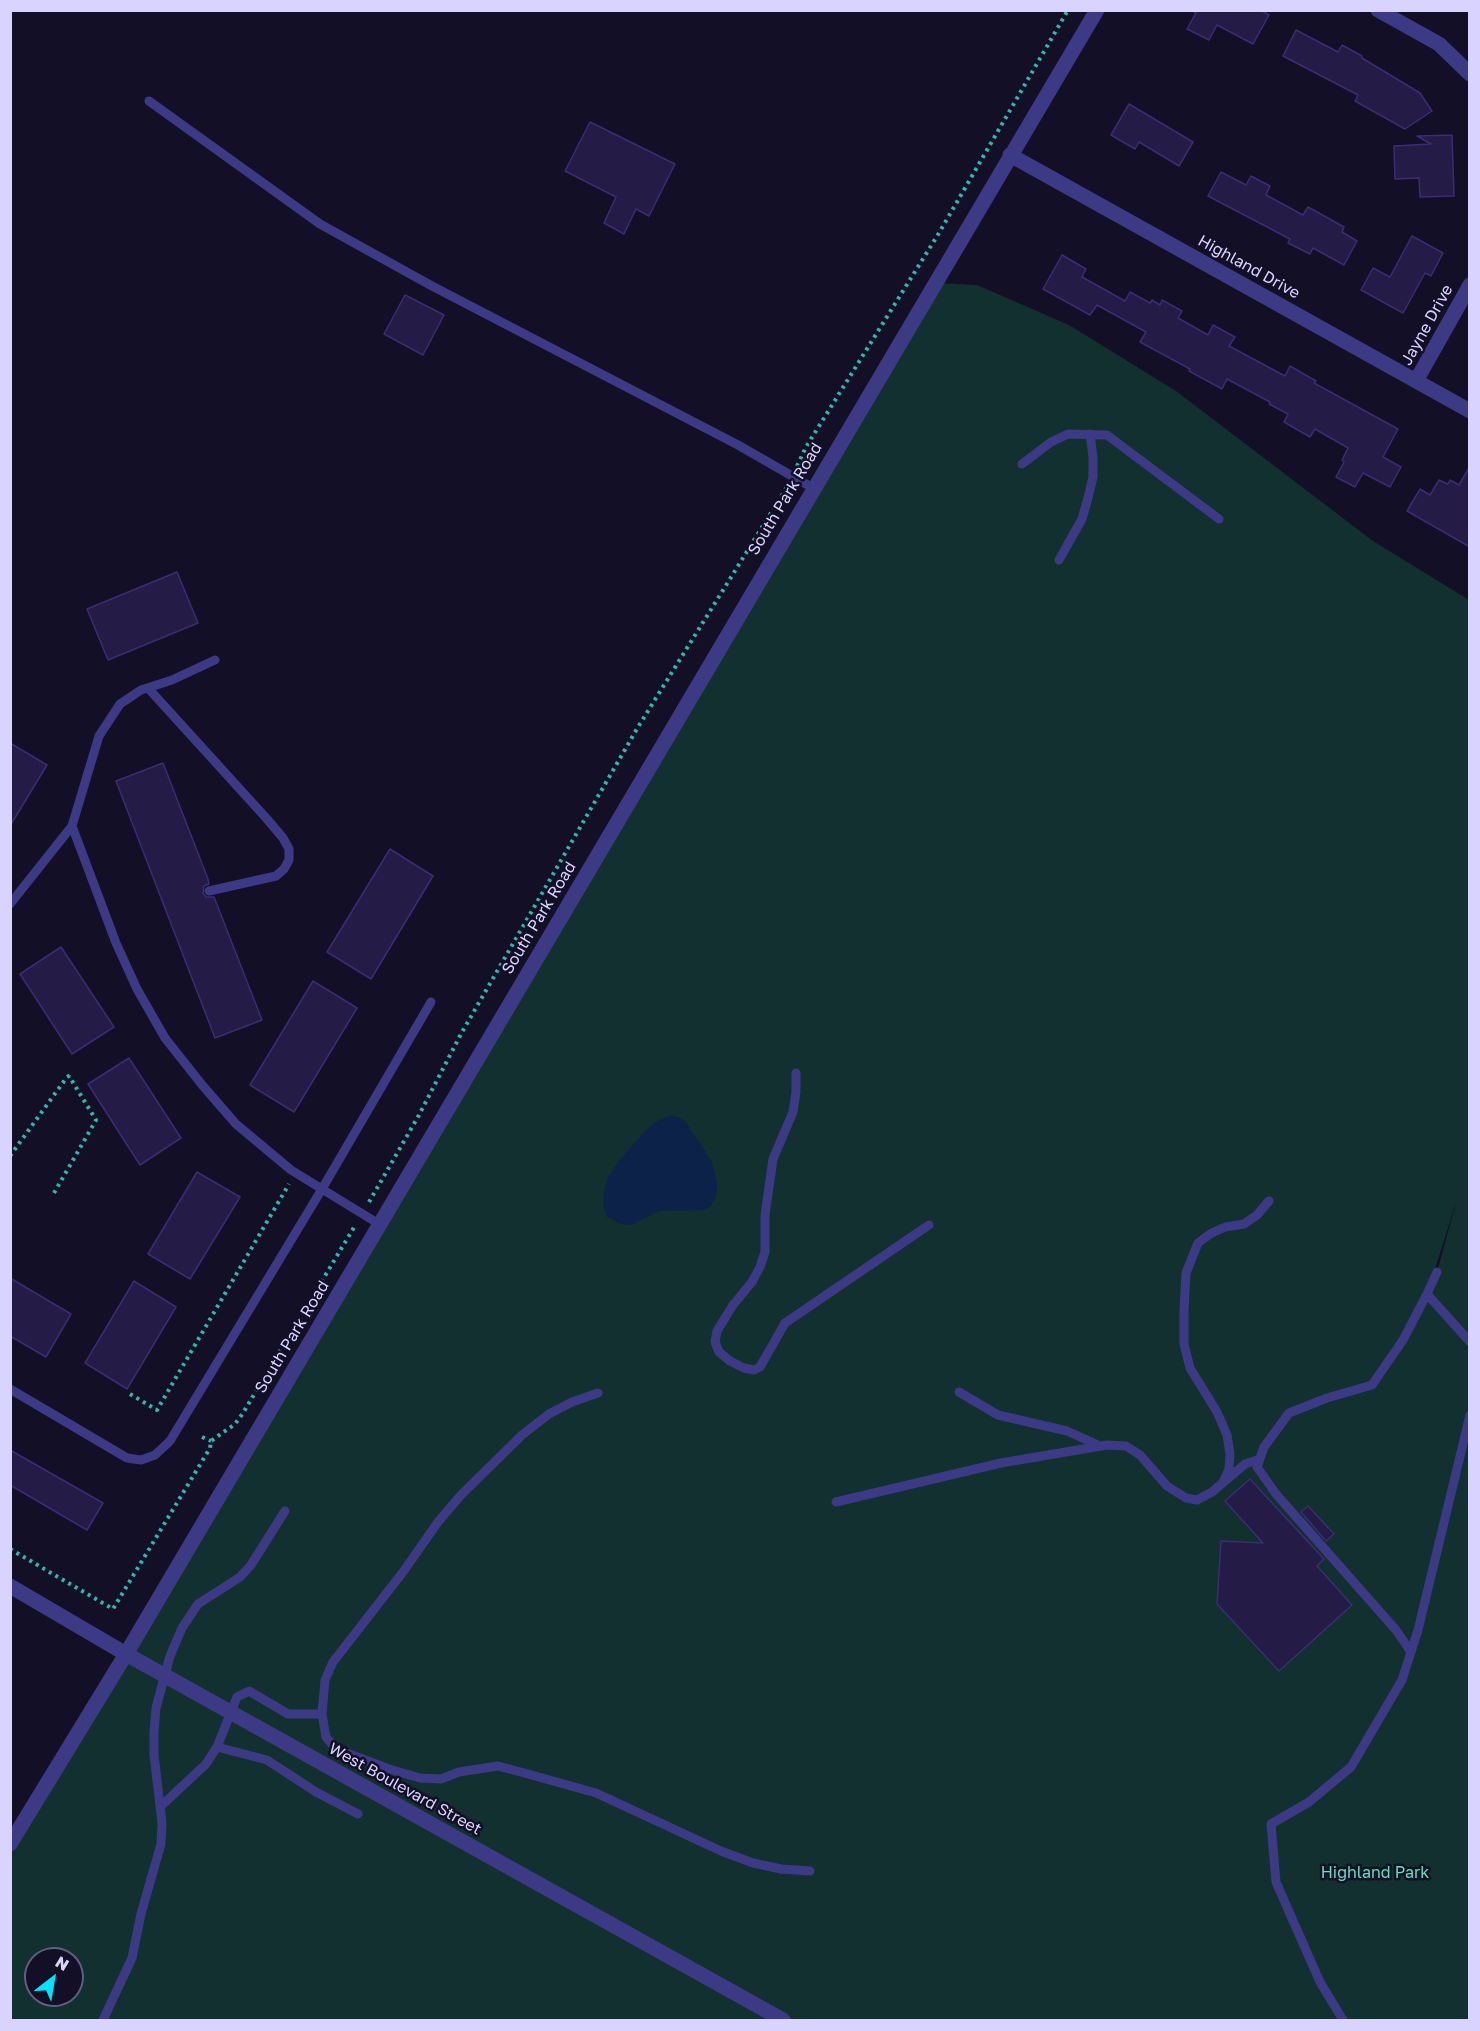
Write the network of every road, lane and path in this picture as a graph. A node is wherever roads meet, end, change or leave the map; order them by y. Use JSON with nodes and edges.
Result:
{"nodes":[{"id":1,"x":1068,"y":10,"type":"edge"},
{"id":2,"x":1097,"y":10,"type":"edge"},
{"id":3,"x":1378,"y":10,"type":"edge"},
{"id":4,"x":1470,"y":74,"type":"edge"},
{"id":5,"x":149,"y":101,"type":"dead end"},
{"id":6,"x":1010,"y":155,"type":"junction"},
{"id":7,"x":1470,"y":285,"type":"edge"},
{"id":8,"x":1416,"y":381,"type":"junction"},
{"id":9,"x":1470,"y":411,"type":"edge"},
{"id":10,"x":1090,"y":434,"type":"junction"},
{"id":11,"x":1022,"y":464,"type":"dead end"},
{"id":12,"x":793,"y":477,"type":"junction"},
{"id":13,"x":813,"y":488,"type":"junction"},
{"id":14,"x":1219,"y":519,"type":"dead end"},
{"id":15,"x":1059,"y":560,"type":"dead end"},
{"id":16,"x":215,"y":660,"type":"dead end"},
{"id":17,"x":148,"y":688,"type":"junction"},
{"id":18,"x":72,"y":826,"type":"junction"},
{"id":19,"x":209,"y":891,"type":"dead end"},
{"id":20,"x":10,"y":904,"type":"edge"},
{"id":21,"x":431,"y":1002,"type":"dead end"},
{"id":22,"x":796,"y":1073,"type":"dead end"},
{"id":23,"x":10,"y":1156,"type":"edge"},
{"id":24,"x":296,"y":1173,"type":"junction"},
{"id":25,"x":322,"y":1189,"type":"junction"},
{"id":26,"x":54,"y":1192,"type":"dead end"},
{"id":27,"x":1269,"y":1201,"type":"dead end"},
{"id":28,"x":363,"y":1214,"type":"junction"},
{"id":29,"x":379,"y":1224,"type":"junction"},
{"id":30,"x":929,"y":1225,"type":"dead end"},
{"id":31,"x":1437,"y":1272,"type":"dead end"},
{"id":32,"x":1427,"y":1294,"type":"junction"},
{"id":33,"x":1470,"y":1342,"type":"edge"},
{"id":34,"x":10,"y":1389,"type":"edge"},
{"id":35,"x":959,"y":1392,"type":"dead end"},
{"id":36,"x":598,"y":1393,"type":"dead end"},
{"id":37,"x":130,"y":1394,"type":"dead end"},
{"id":38,"x":1470,"y":1415,"type":"edge"},
{"id":39,"x":202,"y":1437,"type":"dead end"},
{"id":40,"x":211,"y":1441,"type":"junction"},
{"id":41,"x":1100,"y":1446,"type":"junction"},
{"id":42,"x":1260,"y":1459,"type":"junction"},
{"id":43,"x":1223,"y":1483,"type":"junction"},
{"id":44,"x":836,"y":1502,"type":"dead end"},
{"id":45,"x":285,"y":1511,"type":"dead end"},
{"id":46,"x":10,"y":1549,"type":"edge"},
{"id":47,"x":10,"y":1586,"type":"edge"},
{"id":48,"x":1411,"y":1652,"type":"junction"},
{"id":49,"x":126,"y":1653,"type":"junction"},
{"id":50,"x":166,"y":1676,"type":"junction"},
{"id":51,"x":231,"y":1712,"type":"junction"},
{"id":52,"x":322,"y":1714,"type":"junction"},
{"id":53,"x":217,"y":1747,"type":"junction"},
{"id":54,"x":161,"y":1806,"type":"junction"},
{"id":55,"x":358,"y":1814,"type":"dead end"},
{"id":56,"x":12,"y":1839,"type":"edge"},
{"id":57,"x":810,"y":1871,"type":"dead end"},
{"id":58,"x":103,"y":2020,"type":"edge"},
{"id":59,"x":783,"y":2020,"type":"edge"},
{"id":60,"x":1342,"y":2020,"type":"edge"}],
"edges":[{"from":1,"to":12,"type":"path"},
{"from":2,"to":6,"type":"street","name":"South Park Road"},
{"from":3,"to":4,"type":"street"},
{"from":5,"to":12,"type":"lane"},
{"from":6,"to":8,"type":"street","name":"Highland Drive"},
{"from":6,"to":13,"type":"street","name":"South Park Road"},
{"from":7,"to":8,"type":"street","name":"Jayne Drive"},
{"from":8,"to":9,"type":"street","name":"Highland Drive"},
{"from":10,"to":11,"type":"lane"},
{"from":10,"to":14,"type":"lane"},
{"from":10,"to":15,"type":"lane"},
{"from":12,"to":13,"type":"lane"},
{"from":12,"to":28,"type":"path"},
{"from":13,"to":29,"type":"street","name":"South Park Road"},
{"from":16,"to":17,"type":"lane"},
{"from":17,"to":18,"type":"lane"},
{"from":17,"to":19,"type":"lane"},
{"from":18,"to":20,"type":"lane"},
{"from":18,"to":24,"type":"lane"},
{"from":21,"to":25,"type":"lane"},
{"from":22,"to":30,"type":"lane"},
{"from":23,"to":26,"type":"path"},
{"from":24,"to":25,"type":"lane"},
{"from":24,"to":37,"type":"path"},
{"from":25,"to":28,"type":"lane"},
{"from":25,"to":34,"type":"lane"},
{"from":27,"to":43,"type":"lane"},
{"from":28,"to":29,"type":"lane"},
{"from":28,"to":40,"type":"path"},
{"from":29,"to":49,"type":"street","name":"South Park Road"},
{"from":31,"to":32,"type":"lane"},
{"from":32,"to":33,"type":"lane"},
{"from":32,"to":42,"type":"lane"},
{"from":35,"to":41,"type":"lane"},
{"from":36,"to":52,"type":"lane"},
{"from":38,"to":48,"type":"lane"},
{"from":39,"to":40,"type":"path"},
{"from":40,"to":46,"type":"path"},
{"from":41,"to":43,"type":"lane"},
{"from":41,"to":44,"type":"lane"},
{"from":42,"to":43,"type":"lane"},
{"from":42,"to":48,"type":"lane"},
{"from":45,"to":50,"type":"lane"},
{"from":47,"to":49,"type":"street","name":"West Boulevard Street"},
{"from":48,"to":60,"type":"lane"},
{"from":49,"to":50,"type":"street","name":"West Boulevard Street"},
{"from":49,"to":56,"type":"street","name":"South Park Road"},
{"from":50,"to":51,"type":"street","name":"West Boulevard Street"},
{"from":50,"to":54,"type":"lane"},
{"from":51,"to":52,"type":"lane"},
{"from":51,"to":53,"type":"lane"},
{"from":51,"to":59,"type":"street","name":"West Boulevard Street"},
{"from":52,"to":57,"type":"lane"},
{"from":53,"to":54,"type":"lane"},
{"from":53,"to":55,"type":"lane"},
{"from":54,"to":58,"type":"lane"}]}
